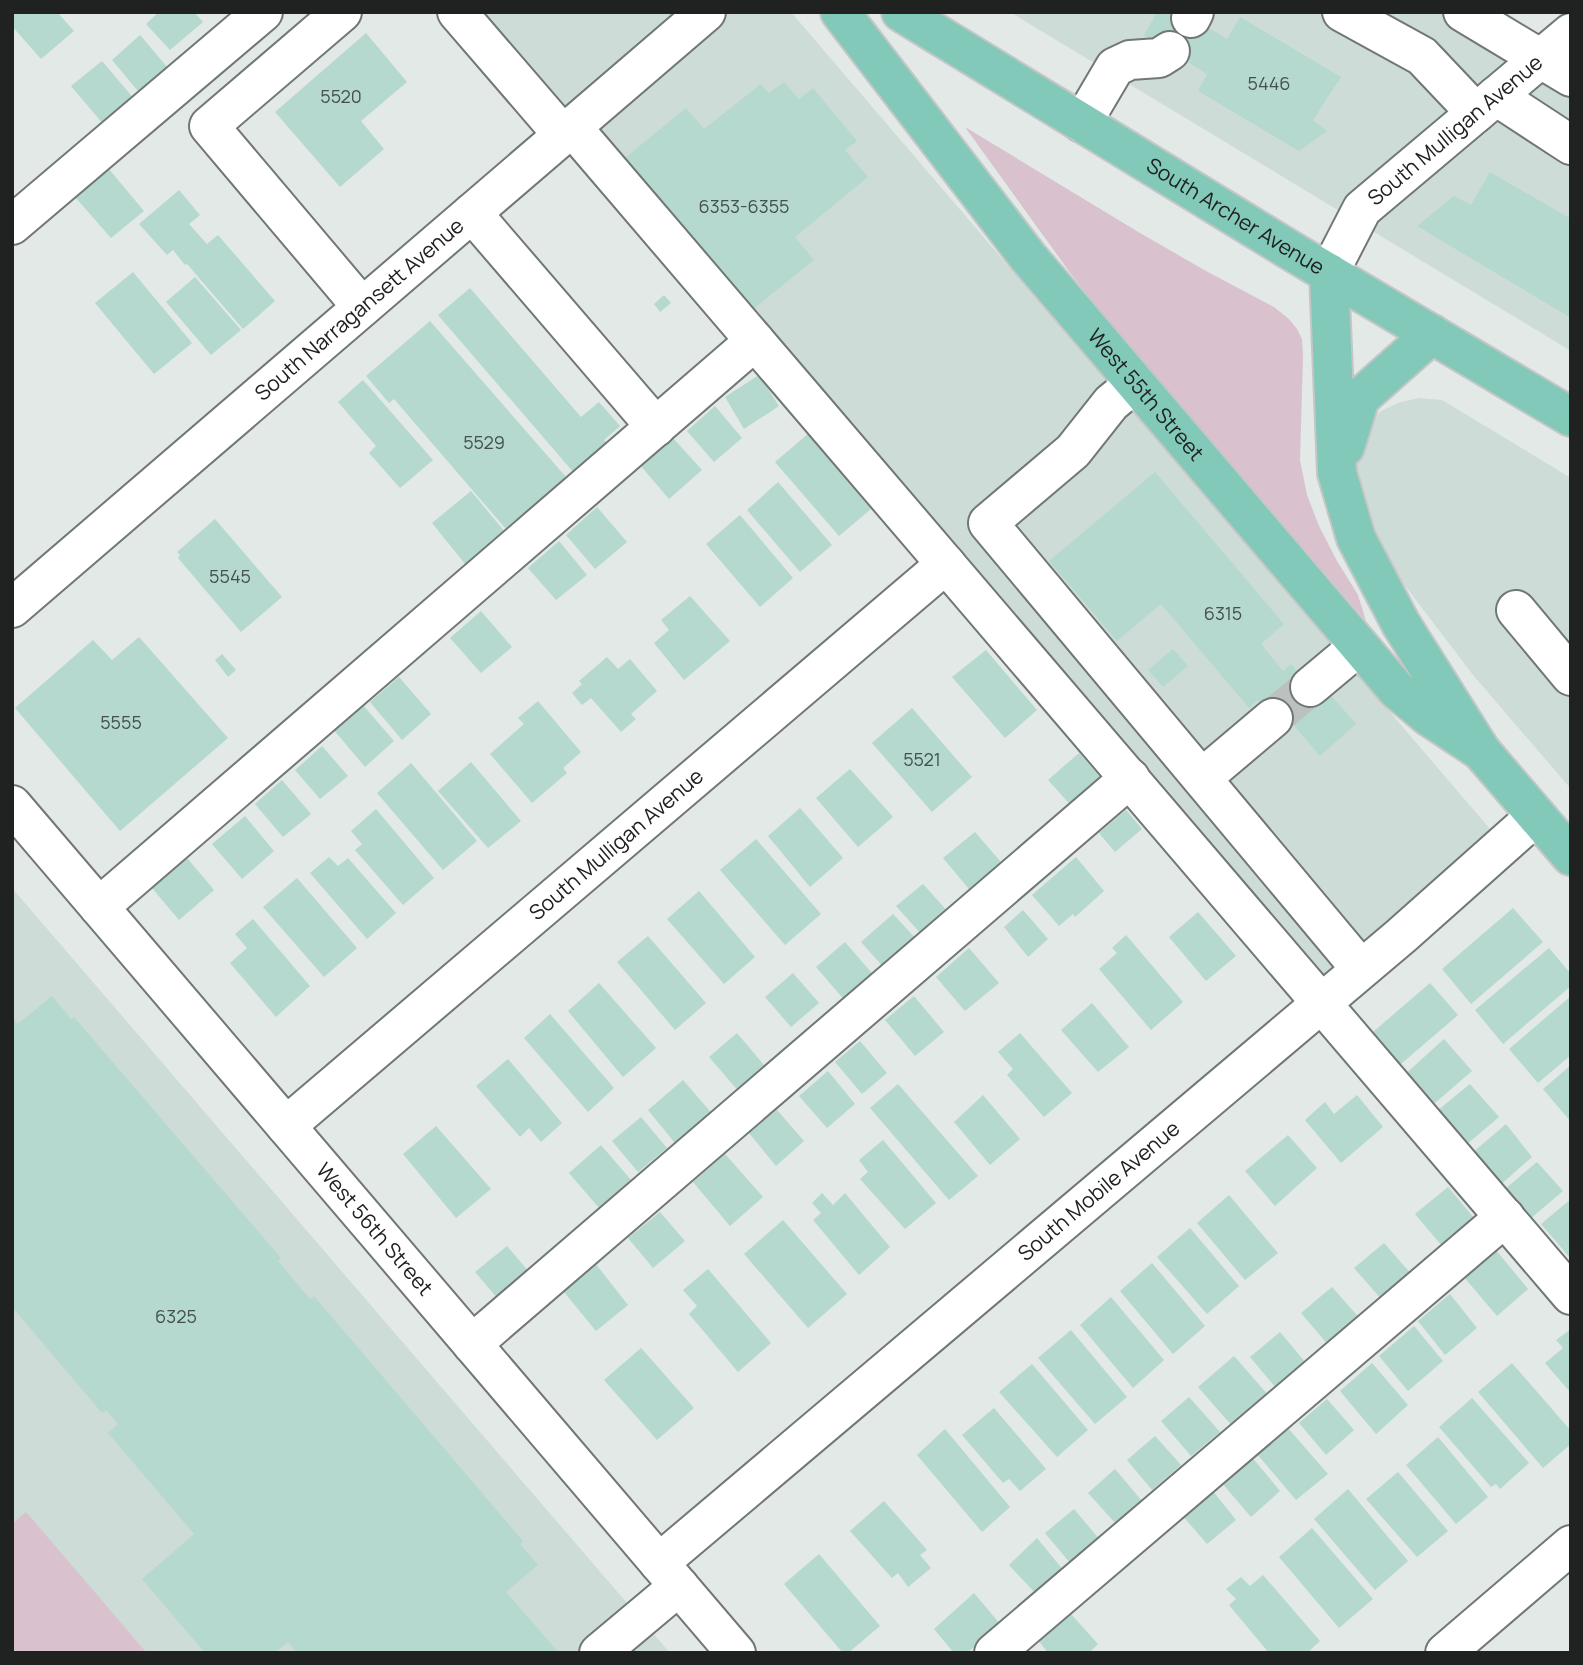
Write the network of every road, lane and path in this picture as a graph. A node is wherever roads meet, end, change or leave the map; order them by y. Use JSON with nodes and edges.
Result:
{"nodes":[{"id":1,"x":263,"y":12,"type":"edge"},
{"id":2,"x":342,"y":12,"type":"edge"},
{"id":3,"x":457,"y":12,"type":"edge"},
{"id":4,"x":706,"y":12,"type":"edge"},
{"id":5,"x":840,"y":12,"type":"edge"},
{"id":6,"x":901,"y":12,"type":"edge"},
{"id":7,"x":1342,"y":12,"type":"edge"},
{"id":8,"x":1463,"y":12,"type":"edge"},
{"id":9,"x":1571,"y":33,"type":"edge"},
{"id":10,"x":1170,"y":51,"type":"dead end"},
{"id":11,"x":1556,"y":68,"type":"edge"},
{"id":12,"x":1486,"y":105,"type":"junction"},
{"id":13,"x":1082,"y":123,"type":"junction"},
{"id":14,"x":568,"y":131,"type":"junction"},
{"id":15,"x":1571,"y":145,"type":"edge"},
{"id":16,"x":472,"y":213,"type":"junction"},
{"id":17,"x":12,"y":225,"type":"edge"},
{"id":18,"x":1329,"y":273,"type":"junction"},
{"id":19,"x":362,"y":307,"type":"junction"},
{"id":20,"x":1432,"y":334,"type":"junction"},
{"id":21,"x":755,"y":341,"type":"junction"},
{"id":22,"x":1135,"y":383,"type":"junction"},
{"id":23,"x":1571,"y":417,"type":"edge"},
{"id":24,"x":656,"y":427,"type":"junction"},
{"id":25,"x":1337,"y":473,"type":"junction"},
{"id":26,"x":946,"y":564,"type":"junction"},
{"id":27,"x":12,"y":608,"type":"edge"},
{"id":28,"x":1516,"y":610,"type":"dead end"},
{"id":29,"x":1359,"y":646,"type":"junction"},
{"id":30,"x":1571,"y":676,"type":"edge"},
{"id":31,"x":1310,"y":687,"type":"tunnel mouth"},
{"id":32,"x":1273,"y":718,"type":"tunnel mouth"},
{"id":33,"x":1481,"y":751,"type":"junction"},
{"id":34,"x":1130,"y":778,"type":"junction"},
{"id":35,"x":1202,"y":778,"type":"junction"},
{"id":36,"x":12,"y":805,"type":"edge"},
{"id":37,"x":1536,"y":816,"type":"junction"},
{"id":38,"x":1571,"y":856,"type":"edge"},
{"id":39,"x":99,"y":907,"type":"junction"},
{"id":40,"x":1362,"y":969,"type":"junction"},
{"id":41,"x":1321,"y":1003,"type":"junction"},
{"id":42,"x":286,"y":1126,"type":"junction"},
{"id":43,"x":1505,"y":1217,"type":"junction"},
{"id":44,"x":1571,"y":1295,"type":"edge"},
{"id":45,"x":472,"y":1344,"type":"junction"},
{"id":46,"x":1571,"y":1545,"type":"edge"},
{"id":47,"x":669,"y":1574,"type":"junction"},
{"id":48,"x":600,"y":1653,"type":"edge"},
{"id":49,"x":736,"y":1653,"type":"edge"},
{"id":50,"x":994,"y":1653,"type":"edge"},
{"id":51,"x":1445,"y":1653,"type":"edge"}],
"edges":[{"from":1,"to":17,"type":"street"},
{"from":2,"to":19,"type":"street"},
{"from":3,"to":14,"type":"street"},
{"from":4,"to":14,"type":"street","name":"South Narragansett Avenue"},
{"from":5,"to":22,"type":"main road","name":"West 55th Street"},
{"from":6,"to":13,"type":"main road","name":"South Archer Avenue"},
{"from":7,"to":12,"type":"street"},
{"from":8,"to":11,"type":"street"},
{"from":9,"to":11,"type":"street","name":"South Mulligan Avenue"},
{"from":10,"to":13,"type":"street"},
{"from":11,"to":12,"type":"street","name":"South Mulligan Avenue"},
{"from":12,"to":15,"type":"street"},
{"from":12,"to":18,"type":"street","name":"South Mulligan Avenue"},
{"from":13,"to":18,"type":"main road","name":"South Archer Avenue"},
{"from":14,"to":16,"type":"street","name":"South Narragansett Avenue"},
{"from":14,"to":21,"type":"street"},
{"from":16,"to":19,"type":"street","name":"South Narragansett Avenue"},
{"from":16,"to":24,"type":"street"},
{"from":18,"to":20,"type":"main road","name":"South Archer Avenue"},
{"from":18,"to":25,"type":"main road","name":"West 55th Street"},
{"from":19,"to":27,"type":"street","name":"South Narragansett Avenue"},
{"from":20,"to":23,"type":"main road","name":"South Archer Avenue"},
{"from":20,"to":25,"type":"main road"},
{"from":21,"to":24,"type":"street"},
{"from":21,"to":26,"type":"street"},
{"from":22,"to":29,"type":"main road","name":"West 55th Street"},
{"from":22,"to":35,"type":"street"},
{"from":24,"to":39,"type":"street"},
{"from":25,"to":33,"type":"main road","name":"West 55th Street"},
{"from":26,"to":34,"type":"street"},
{"from":26,"to":42,"type":"street","name":"South Mulligan Avenue"},
{"from":28,"to":30,"type":"street"},
{"from":29,"to":31,"type":"street"},
{"from":29,"to":33,"type":"main road","name":"West 55th Street"},
{"from":32,"to":35,"type":"street"},
{"from":33,"to":37,"type":"main road","name":"West 55th Street"},
{"from":34,"to":41,"type":"street"},
{"from":34,"to":45,"type":"street"},
{"from":35,"to":40,"type":"street"},
{"from":36,"to":39,"type":"street","name":"West 56th Street"},
{"from":37,"to":38,"type":"main road","name":"West 55th Street"},
{"from":37,"to":40,"type":"street","name":"South Mobile Avenue"},
{"from":39,"to":42,"type":"street","name":"West 56th Street"},
{"from":40,"to":41,"type":"street","name":"South Mobile Avenue"},
{"from":41,"to":43,"type":"street"},
{"from":41,"to":47,"type":"street","name":"South Mobile Avenue"},
{"from":42,"to":45,"type":"street","name":"West 56th Street"},
{"from":43,"to":44,"type":"street"},
{"from":43,"to":50,"type":"street"},
{"from":45,"to":47,"type":"street","name":"West 56th Street"},
{"from":46,"to":51,"type":"street"},
{"from":47,"to":48,"type":"street","name":"South Mobile Avenue"},
{"from":47,"to":49,"type":"street","name":"West 56th Street"}]}
